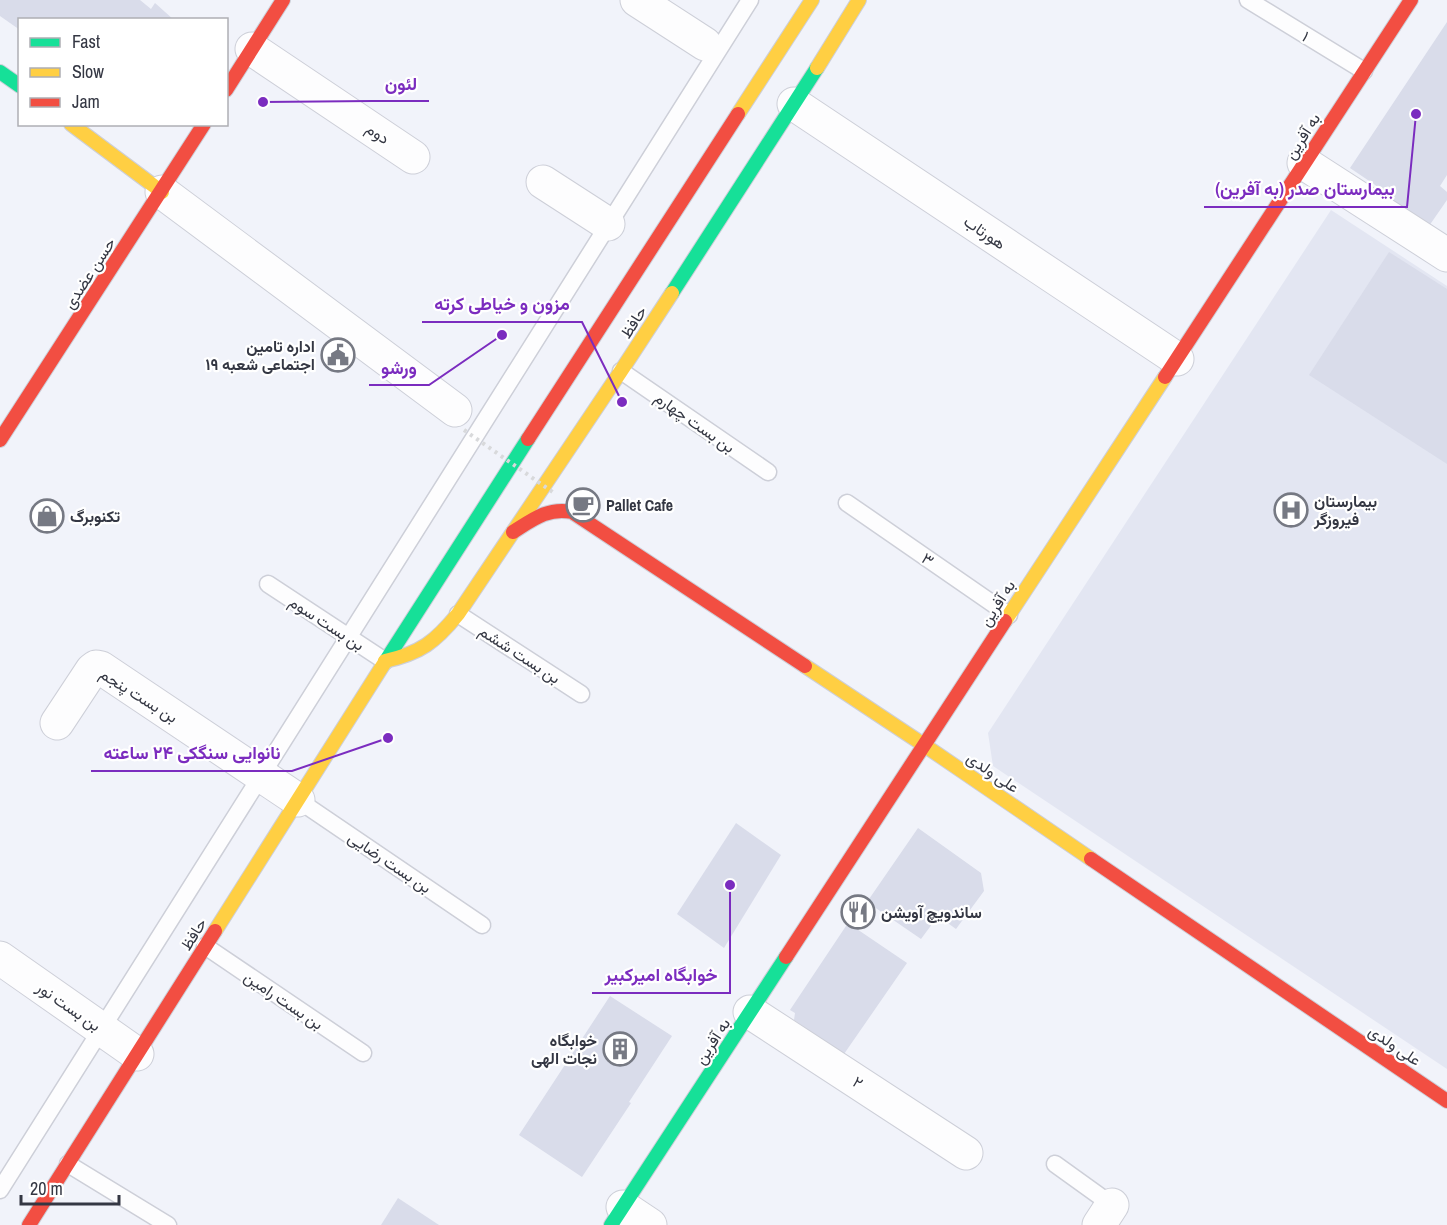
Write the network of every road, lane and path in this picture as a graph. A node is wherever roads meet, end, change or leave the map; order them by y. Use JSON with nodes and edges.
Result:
{"nodes":[{"id":1,"x":284,"y":0,"type":"edge"},
{"id":2,"x":637,"y":0,"type":"edge"},
{"id":3,"x":750,"y":0,"type":"edge"},
{"id":4,"x":812,"y":0,"type":"edge"},
{"id":5,"x":859,"y":0,"type":"edge"},
{"id":6,"x":1248,"y":0,"type":"edge"},
{"id":7,"x":1411,"y":0,"type":"edge"},
{"id":8,"x":705,"y":44,"type":"dead end"},
{"id":9,"x":252,"y":49,"type":"junction"},
{"id":10,"x":1364,"y":71,"type":"junction"},
{"id":11,"x":0,"y":72,"type":"edge"},
{"id":12,"x":18,"y":85,"type":"edge"},
{"id":13,"x":228,"y":87,"type":"edge"},
{"id":14,"x":794,"y":104,"type":"junction"},
{"id":15,"x":74,"y":126,"type":"edge"},
{"id":16,"x":203,"y":126,"type":"edge"},
{"id":17,"x":413,"y":157,"type":"dead end"},
{"id":18,"x":1304,"y":163,"type":"junction"},
{"id":19,"x":543,"y":182,"type":"dead end"},
{"id":20,"x":162,"y":192,"type":"junction"},
{"id":21,"x":609,"y":224,"type":"junction"},
{"id":22,"x":1447,"y":255,"type":"edge"},
{"id":23,"x":1176,"y":359,"type":"junction"},
{"id":24,"x":621,"y":371,"type":"junction"},
{"id":25,"x":459,"y":420,"type":"joint"},
{"id":26,"x":0,"y":440,"type":"edge"},
{"id":27,"x":768,"y":472,"type":"dead end"},
{"id":28,"x":554,"y":493,"type":"dead end"},
{"id":29,"x":847,"y":503,"type":"dead end"},
{"id":30,"x":513,"y":532,"type":"junction"},
{"id":31,"x":268,"y":584,"type":"dead end"},
{"id":32,"x":458,"y":614,"type":"junction"},
{"id":33,"x":1009,"y":615,"type":"junction"},
{"id":34,"x":349,"y":638,"type":"junction"},
{"id":35,"x":386,"y":662,"type":"junction"},
{"id":36,"x":581,"y":693,"type":"dead end"},
{"id":37,"x":57,"y":723,"type":"dead end"},
{"id":38,"x":924,"y":745,"type":"junction"},
{"id":39,"x":261,"y":775,"type":"junction"},
{"id":40,"x":298,"y":800,"type":"junction"},
{"id":41,"x":482,"y":925,"type":"dead end"},
{"id":42,"x":205,"y":946,"type":"junction"},
{"id":43,"x":0,"y":958,"type":"edge"},
{"id":44,"x":750,"y":1012,"type":"junction"},
{"id":45,"x":102,"y":1029,"type":"junction"},
{"id":46,"x":363,"y":1053,"type":"dead end"},
{"id":47,"x":137,"y":1054,"type":"junction"},
{"id":48,"x":1447,"y":1101,"type":"edge"},
{"id":49,"x":966,"y":1153,"type":"dead end"},
{"id":50,"x":68,"y":1164,"type":"junction"},
{"id":51,"x":1055,"y":1164,"type":"dead end"},
{"id":52,"x":0,"y":1190,"type":"edge"},
{"id":53,"x":617,"y":1216,"type":"edge"},
{"id":54,"x":1104,"y":1220,"type":"edge"},
{"id":55,"x":29,"y":1225,"type":"edge"},
{"id":56,"x":168,"y":1225,"type":"edge"},
{"id":57,"x":651,"y":1225,"type":"edge"}],
"edges":[{"from":1,"to":9,"type":"street"},
{"from":2,"to":8,"type":"street"},
{"from":3,"to":21,"type":"lane"},
{"from":4,"to":35,"type":"street","name":"حافظ"},
{"from":5,"to":14,"type":"street","name":"حافظ"},
{"from":6,"to":10,"type":"lane","name":"۱"},
{"from":7,"to":10,"type":"street","name":"به آفرین"},
{"from":9,"to":13,"type":"street"},
{"from":9,"to":17,"type":"street","name":"دوم"},
{"from":10,"to":18,"type":"street","name":"به آفرین"},
{"from":11,"to":12,"type":"street"},
{"from":14,"to":23,"type":"street","name":"هورتاب"},
{"from":14,"to":24,"type":"street","name":"حافظ"},
{"from":15,"to":20,"type":"street"},
{"from":16,"to":20,"type":"street","name":"حسن عضدی"},
{"from":18,"to":22,"type":"street"},
{"from":18,"to":23,"type":"street","name":"به آفرین"},
{"from":19,"to":21,"type":"street"},
{"from":20,"to":25,"type":"street"},
{"from":20,"to":26,"type":"street","name":"حسن عضدی"},
{"from":21,"to":34,"type":"lane"},
{"from":23,"to":33,"type":"street","name":"به آفرین"},
{"from":24,"to":27,"type":"lane","name":"بن بست چهارم"},
{"from":24,"to":30,"type":"street","name":"حافظ"},
{"from":25,"to":28,"type":"path","bridge":true},
{"from":29,"to":33,"type":"lane","name":"۳"},
{"from":30,"to":32,"type":"street","name":"حافظ"},
{"from":30,"to":38,"type":"street","name":"علی ولدی"},
{"from":31,"to":34,"type":"lane","name":"بن بست سوم"},
{"from":32,"to":35,"type":"street","name":"حافظ"},
{"from":32,"to":36,"type":"lane","name":"بن بست ششم"},
{"from":33,"to":38,"type":"street","name":"به آفرین"},
{"from":34,"to":35,"type":"lane","name":"بن بست سوم"},
{"from":34,"to":39,"type":"lane"},
{"from":35,"to":40,"type":"street","name":"حافظ"},
{"from":37,"to":39,"type":"street","name":"بن بست پنجم"},
{"from":38,"to":44,"type":"street","name":"به آفرین"},
{"from":38,"to":48,"type":"street","name":"علی ولدی"},
{"from":39,"to":40,"type":"street","name":"بن بست پنجم"},
{"from":39,"to":45,"type":"lane"},
{"from":40,"to":41,"type":"lane","name":"بن بست رضایی"},
{"from":40,"to":42,"type":"street","name":"حافظ"},
{"from":42,"to":46,"type":"lane","name":"بن بست رامین"},
{"from":42,"to":47,"type":"street","name":"حافظ"},
{"from":43,"to":45,"type":"street","name":"بن بست نور"},
{"from":44,"to":49,"type":"street","name":"۲"},
{"from":44,"to":53,"type":"street","name":"به آفرین"},
{"from":45,"to":47,"type":"street","name":"بن بست نور"},
{"from":45,"to":52,"type":"lane"},
{"from":47,"to":50,"type":"street","name":"حافظ"},
{"from":50,"to":55,"type":"street","name":"حافظ"},
{"from":50,"to":56,"type":"lane"},
{"from":51,"to":54,"type":"lane"},
{"from":53,"to":57,"type":"street"}]}
